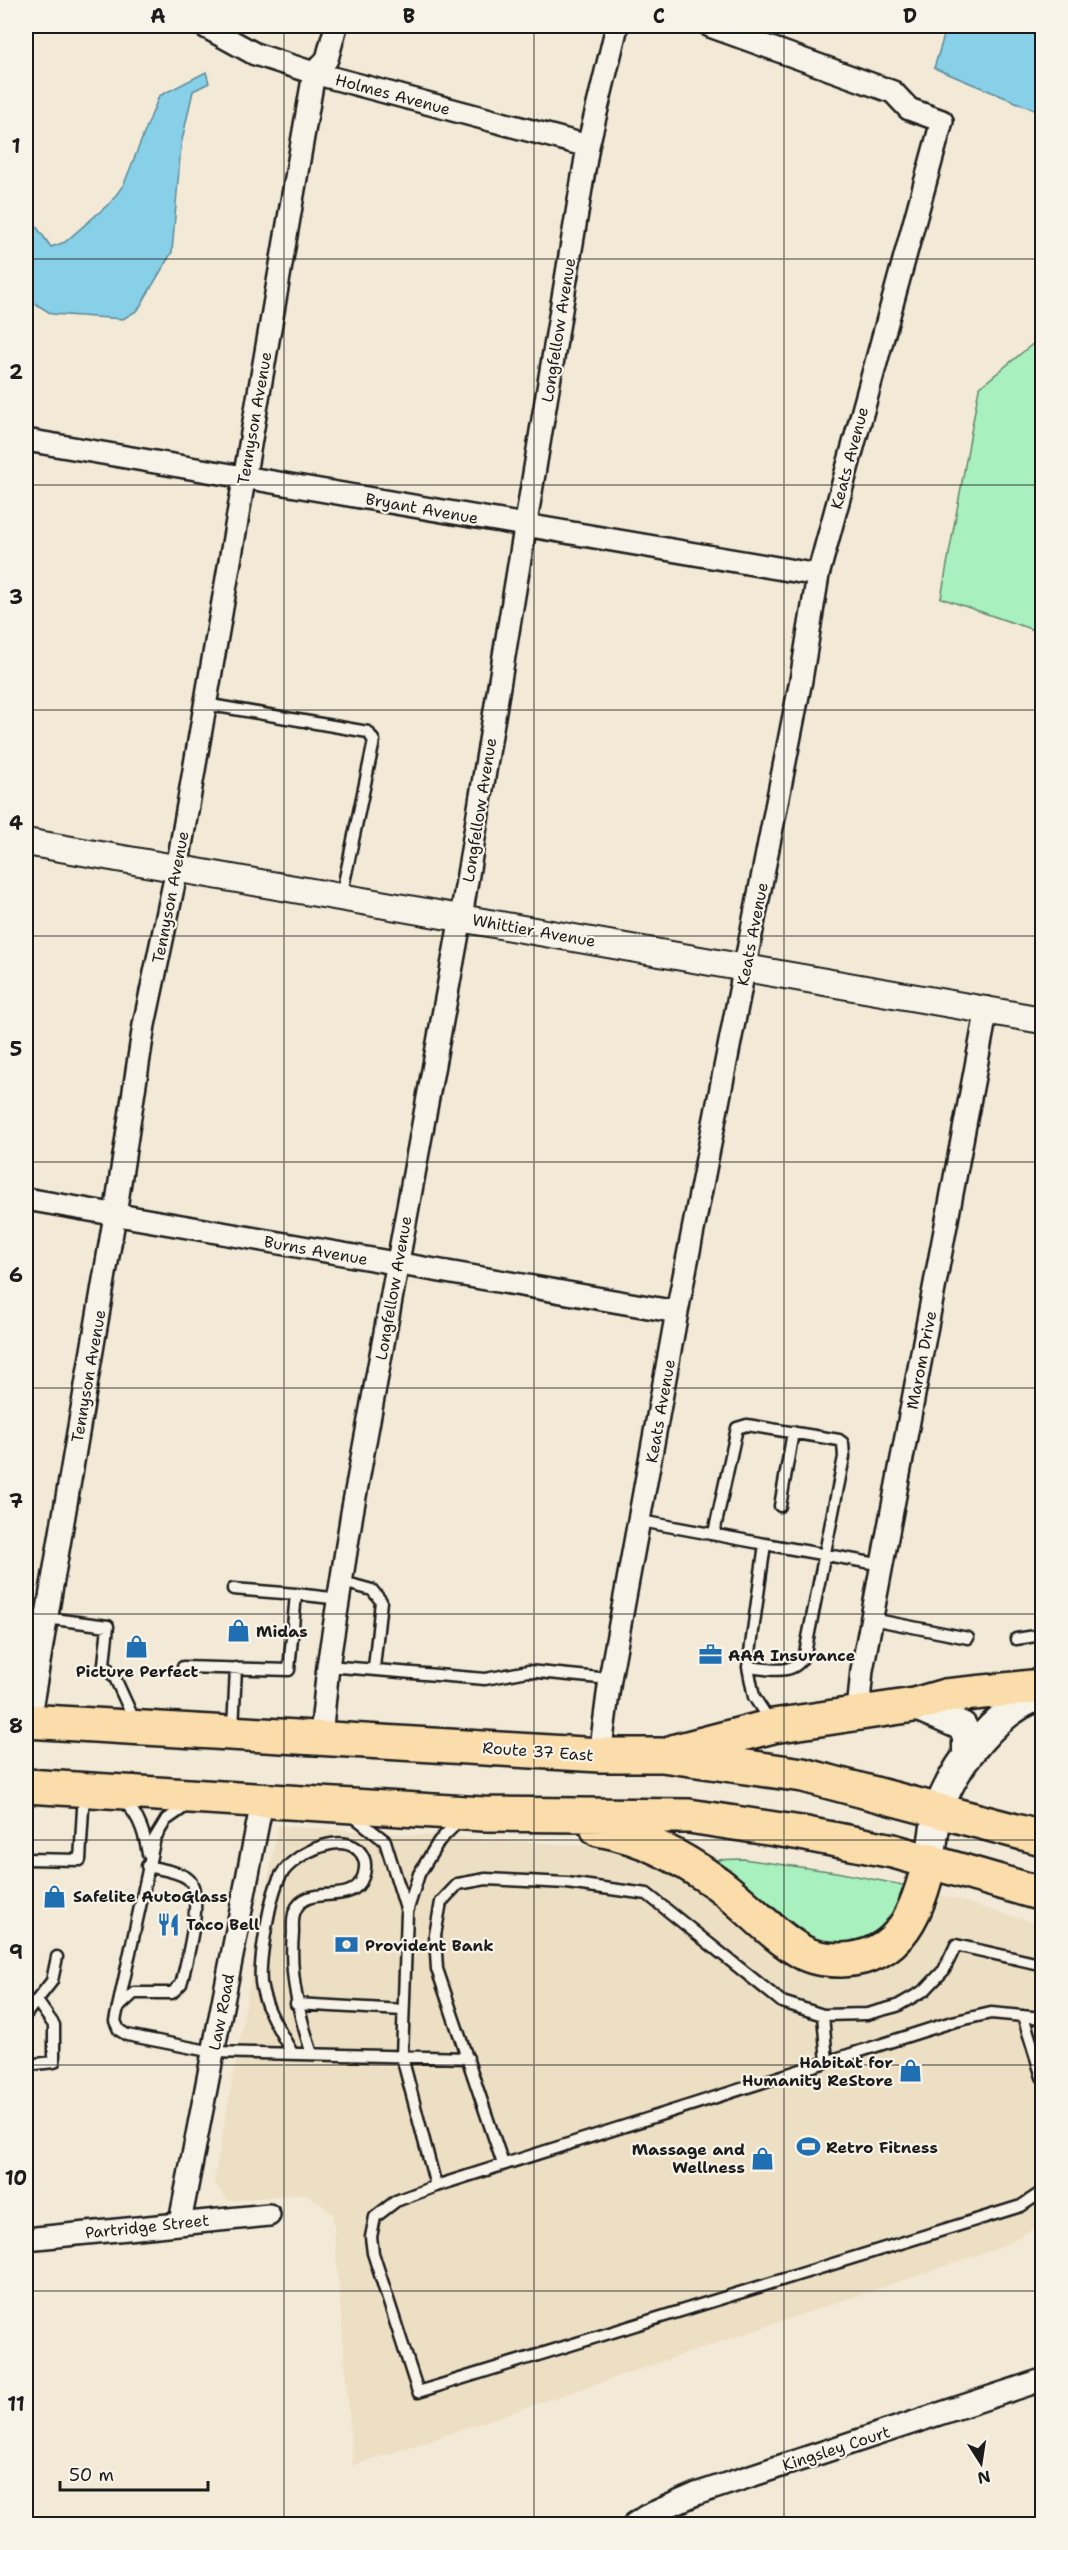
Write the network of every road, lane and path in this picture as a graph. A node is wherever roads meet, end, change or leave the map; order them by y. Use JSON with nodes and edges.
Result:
{"nodes":[{"id":1,"x":204,"y":26,"type":"edge"},
{"id":2,"x":336,"y":26,"type":"edge"},
{"id":3,"x":616,"y":26,"type":"edge"},
{"id":4,"x":710,"y":26,"type":"edge"},
{"id":5,"x":314,"y":73,"type":"junction"},
{"id":6,"x":588,"y":146,"type":"junction"},
{"id":7,"x":26,"y":440,"type":"edge"},
{"id":8,"x":244,"y":476,"type":"junction"},
{"id":9,"x":525,"y":527,"type":"junction"},
{"id":10,"x":818,"y":575,"type":"junction"},
{"id":11,"x":205,"y":704,"type":"junction"},
{"id":12,"x":26,"y":842,"type":"edge"},
{"id":13,"x":177,"y":869,"type":"junction"},
{"id":14,"x":340,"y":897,"type":"junction"},
{"id":15,"x":461,"y":917,"type":"junction"},
{"id":16,"x":746,"y":966,"type":"junction"},
{"id":17,"x":987,"y":1008,"type":"junction"},
{"id":18,"x":1042,"y":1020,"type":"edge"},
{"id":19,"x":26,"y":1199,"type":"edge"},
{"id":20,"x":115,"y":1215,"type":"junction"},
{"id":21,"x":398,"y":1264,"type":"junction"},
{"id":22,"x":677,"y":1312,"type":"junction"},
{"id":23,"x":793,"y":1432,"type":"junction"},
{"id":24,"x":780,"y":1506,"type":"dead end"},
{"id":25,"x":640,"y":1521,"type":"junction"},
{"id":26,"x":714,"y":1533,"type":"junction"},
{"id":27,"x":765,"y":1544,"type":"junction"},
{"id":28,"x":823,"y":1553,"type":"junction"},
{"id":29,"x":883,"y":1565,"type":"junction"},
{"id":30,"x":233,"y":1588,"type":"dead end"},
{"id":31,"x":342,"y":1591,"type":"junction"},
{"id":32,"x":296,"y":1594,"type":"junction"},
{"id":33,"x":46,"y":1618,"type":"junction"},
{"id":34,"x":872,"y":1619,"type":"junction"},
{"id":35,"x":1042,"y":1635,"type":"edge"},
{"id":36,"x":968,"y":1638,"type":"dead end"},
{"id":37,"x":1016,"y":1639,"type":"dead end"},
{"id":38,"x":33,"y":1651,"type":"edge"},
{"id":39,"x":328,"y":1666,"type":"junction"},
{"id":40,"x":183,"y":1667,"type":"dead end"},
{"id":41,"x":748,"y":1667,"type":"junction"},
{"id":42,"x":236,"y":1668,"type":"junction"},
{"id":43,"x":374,"y":1668,"type":"junction"},
{"id":44,"x":610,"y":1679,"type":"junction"},
{"id":45,"x":1042,"y":1686,"type":"edge"},
{"id":46,"x":1042,"y":1695,"type":"edge"},
{"id":47,"x":914,"y":1705,"type":"junction"},
{"id":48,"x":858,"y":1712,"type":"junction"},
{"id":49,"x":27,"y":1721,"type":"edge"},
{"id":50,"x":788,"y":1724,"type":"junction"},
{"id":51,"x":138,"y":1728,"type":"junction"},
{"id":52,"x":233,"y":1733,"type":"junction"},
{"id":53,"x":321,"y":1737,"type":"junction"},
{"id":54,"x":600,"y":1755,"type":"junction"},
{"id":55,"x":662,"y":1755,"type":"junction"},
{"id":56,"x":967,"y":1758,"type":"junction"},
{"id":57,"x":26,"y":1786,"type":"edge"},
{"id":58,"x":92,"y":1789,"type":"junction"},
{"id":59,"x":206,"y":1798,"type":"junction"},
{"id":60,"x":262,"y":1802,"type":"junction"},
{"id":61,"x":339,"y":1807,"type":"junction"},
{"id":62,"x":940,"y":1809,"type":"junction"},
{"id":63,"x":483,"y":1814,"type":"junction"},
{"id":64,"x":520,"y":1814,"type":"junction"},
{"id":65,"x":1042,"y":1838,"type":"edge"},
{"id":66,"x":26,"y":1859,"type":"edge"},
{"id":67,"x":930,"y":1860,"type":"junction"},
{"id":68,"x":148,"y":1863,"type":"junction"},
{"id":69,"x":1039,"y":1895,"type":"edge"},
{"id":70,"x":407,"y":1912,"type":"junction"},
{"id":71,"x":57,"y":1958,"type":"dead end"},
{"id":72,"x":1035,"y":1963,"type":"dead end"},
{"id":73,"x":37,"y":2001,"type":"junction"},
{"id":74,"x":296,"y":2004,"type":"junction"},
{"id":75,"x":118,"y":2009,"type":"junction"},
{"id":76,"x":404,"y":2010,"type":"junction"},
{"id":77,"x":26,"y":2014,"type":"edge"},
{"id":78,"x":823,"y":2015,"type":"junction"},
{"id":79,"x":1023,"y":2016,"type":"junction"},
{"id":80,"x":1042,"y":2018,"type":"edge"},
{"id":81,"x":213,"y":2052,"type":"junction"},
{"id":82,"x":292,"y":2053,"type":"junction"},
{"id":83,"x":312,"y":2054,"type":"junction"},
{"id":84,"x":402,"y":2057,"type":"junction"},
{"id":85,"x":468,"y":2058,"type":"junction"},
{"id":86,"x":827,"y":2062,"type":"junction"},
{"id":87,"x":26,"y":2065,"type":"edge"},
{"id":88,"x":1042,"y":2077,"type":"edge"},
{"id":89,"x":503,"y":2164,"type":"junction"},
{"id":90,"x":436,"y":2186,"type":"junction"},
{"id":91,"x":1042,"y":2192,"type":"edge"},
{"id":92,"x":269,"y":2215,"type":"dead end"},
{"id":93,"x":180,"y":2222,"type":"junction"},
{"id":94,"x":26,"y":2240,"type":"edge"},
{"id":95,"x":1042,"y":2380,"type":"edge"},
{"id":96,"x":634,"y":2524,"type":"edge"}],
"edges":[{"from":1,"to":5,"type":"street","name":"Holmes Avenue"},
{"from":2,"to":5,"type":"street"},
{"from":3,"to":6,"type":"street","name":"Longfellow Avenue"},
{"from":4,"to":10,"type":"street","name":"Keats Avenue"},
{"from":5,"to":6,"type":"street","name":"Holmes Avenue"},
{"from":5,"to":8,"type":"street","name":"Tennyson Avenue"},
{"from":6,"to":9,"type":"street","name":"Longfellow Avenue"},
{"from":7,"to":8,"type":"street","name":"Bryant Avenue"},
{"from":8,"to":9,"type":"street","name":"Bryant Avenue"},
{"from":8,"to":11,"type":"street","name":"Tennyson Avenue"},
{"from":9,"to":10,"type":"street","name":"Bryant Avenue"},
{"from":9,"to":15,"type":"street","name":"Longfellow Avenue"},
{"from":10,"to":16,"type":"street","name":"Keats Avenue"},
{"from":11,"to":13,"type":"street","name":"Tennyson Avenue"},
{"from":11,"to":14,"type":"lane"},
{"from":12,"to":13,"type":"street","name":"Whittier Avenue"},
{"from":13,"to":14,"type":"street","name":"Whittier Avenue"},
{"from":13,"to":20,"type":"street","name":"Tennyson Avenue"},
{"from":14,"to":15,"type":"street","name":"Whittier Avenue"},
{"from":15,"to":16,"type":"street","name":"Whittier Avenue"},
{"from":15,"to":21,"type":"street","name":"Longfellow Avenue"},
{"from":16,"to":17,"type":"street","name":"Whittier Avenue"},
{"from":16,"to":22,"type":"street","name":"Keats Avenue"},
{"from":17,"to":18,"type":"street","name":"Whittier Avenue"},
{"from":17,"to":29,"type":"street","name":"Marom Drive"},
{"from":19,"to":20,"type":"street","name":"Burns Avenue"},
{"from":20,"to":21,"type":"street","name":"Burns Avenue"},
{"from":20,"to":33,"type":"street","name":"Tennyson Avenue"},
{"from":21,"to":22,"type":"street","name":"Burns Avenue"},
{"from":21,"to":31,"type":"street","name":"Longfellow Avenue"},
{"from":22,"to":25,"type":"street","name":"Keats Avenue"},
{"from":23,"to":24,"type":"lane"},
{"from":23,"to":26,"type":"lane"},
{"from":23,"to":28,"type":"lane"},
{"from":25,"to":26,"type":"lane"},
{"from":25,"to":44,"type":"street","name":"Keats Avenue"},
{"from":26,"to":27,"type":"lane"},
{"from":27,"to":28,"type":"lane"},
{"from":27,"to":41,"type":"lane"},
{"from":28,"to":29,"type":"lane"},
{"from":28,"to":41,"type":"lane"},
{"from":29,"to":34,"type":"street","name":"Marom Drive"},
{"from":30,"to":32,"type":"lane"},
{"from":31,"to":32,"type":"lane"},
{"from":31,"to":39,"type":"street","name":"Longfellow Avenue"},
{"from":31,"to":43,"type":"lane"},
{"from":32,"to":42,"type":"lane"},
{"from":33,"to":38,"type":"street","name":"Tennyson Avenue"},
{"from":33,"to":51,"type":"lane"},
{"from":34,"to":36,"type":"lane"},
{"from":34,"to":48,"type":"street","name":"Marom Drive"},
{"from":35,"to":37,"type":"lane"},
{"from":38,"to":49,"type":"street","name":"Tennyson Avenue"},
{"from":39,"to":43,"type":"lane"},
{"from":39,"to":53,"type":"street","name":"Longfellow Avenue"},
{"from":40,"to":42,"type":"lane"},
{"from":41,"to":50,"type":"lane"},
{"from":42,"to":52,"type":"lane"},
{"from":43,"to":44,"type":"lane"},
{"from":44,"to":54,"type":"street","name":"Keats Avenue"},
{"from":45,"to":47,"type":"highway"},
{"from":46,"to":56,"type":"main road"},
{"from":47,"to":48,"type":"highway"},
{"from":47,"to":56,"type":"main road"},
{"from":48,"to":50,"type":"highway"},
{"from":49,"to":51,"type":"highway","name":"Route 37 East"},
{"from":50,"to":55,"type":"highway"},
{"from":51,"to":52,"type":"highway","name":"Route 37 East"},
{"from":52,"to":53,"type":"highway","name":"Route 37 East"},
{"from":53,"to":54,"type":"highway","name":"Route 37 East"},
{"from":54,"to":55,"type":"highway","name":"Route 37 East"},
{"from":55,"to":62,"type":"highway","name":"Route 37 East"},
{"from":56,"to":62,"type":"main road"},
{"from":57,"to":58,"type":"highway"},
{"from":58,"to":59,"type":"highway"},
{"from":58,"to":66,"type":"lane"},
{"from":58,"to":68,"type":"lane"},
{"from":59,"to":60,"type":"highway"},
{"from":59,"to":68,"type":"lane"},
{"from":60,"to":61,"type":"highway"},
{"from":60,"to":81,"type":"street","name":"Law Road"},
{"from":61,"to":63,"type":"highway"},
{"from":61,"to":70,"type":"lane"},
{"from":62,"to":65,"type":"highway","name":"Route 37 East"},
{"from":62,"to":67,"type":"main road"},
{"from":63,"to":64,"type":"highway"},
{"from":63,"to":70,"type":"lane"},
{"from":64,"to":67,"type":"highway"},
{"from":64,"to":67,"type":"highway"},
{"from":67,"to":69,"type":"highway"},
{"from":68,"to":75,"type":"lane"},
{"from":68,"to":75,"type":"lane"},
{"from":70,"to":76,"type":"lane"},
{"from":71,"to":73,"type":"lane"},
{"from":72,"to":78,"type":"lane"},
{"from":73,"to":77,"type":"lane"},
{"from":73,"to":87,"type":"lane"},
{"from":74,"to":76,"type":"lane"},
{"from":74,"to":82,"type":"lane"},
{"from":74,"to":83,"type":"lane"},
{"from":75,"to":81,"type":"lane"},
{"from":76,"to":84,"type":"lane"},
{"from":78,"to":85,"type":"lane"},
{"from":78,"to":86,"type":"lane"},
{"from":79,"to":80,"type":"lane"},
{"from":79,"to":86,"type":"lane"},
{"from":79,"to":88,"type":"lane"},
{"from":81,"to":82,"type":"lane"},
{"from":81,"to":93,"type":"street","name":"Law Road"},
{"from":82,"to":83,"type":"lane"},
{"from":83,"to":84,"type":"lane"},
{"from":84,"to":85,"type":"lane"},
{"from":84,"to":90,"type":"lane"},
{"from":85,"to":89,"type":"lane"},
{"from":86,"to":89,"type":"lane"},
{"from":89,"to":90,"type":"lane"},
{"from":90,"to":91,"type":"lane"},
{"from":92,"to":93,"type":"street","name":"Partridge Street"},
{"from":93,"to":94,"type":"street","name":"Partridge Street"},
{"from":95,"to":96,"type":"street","name":"Kingsley Court"}]}
